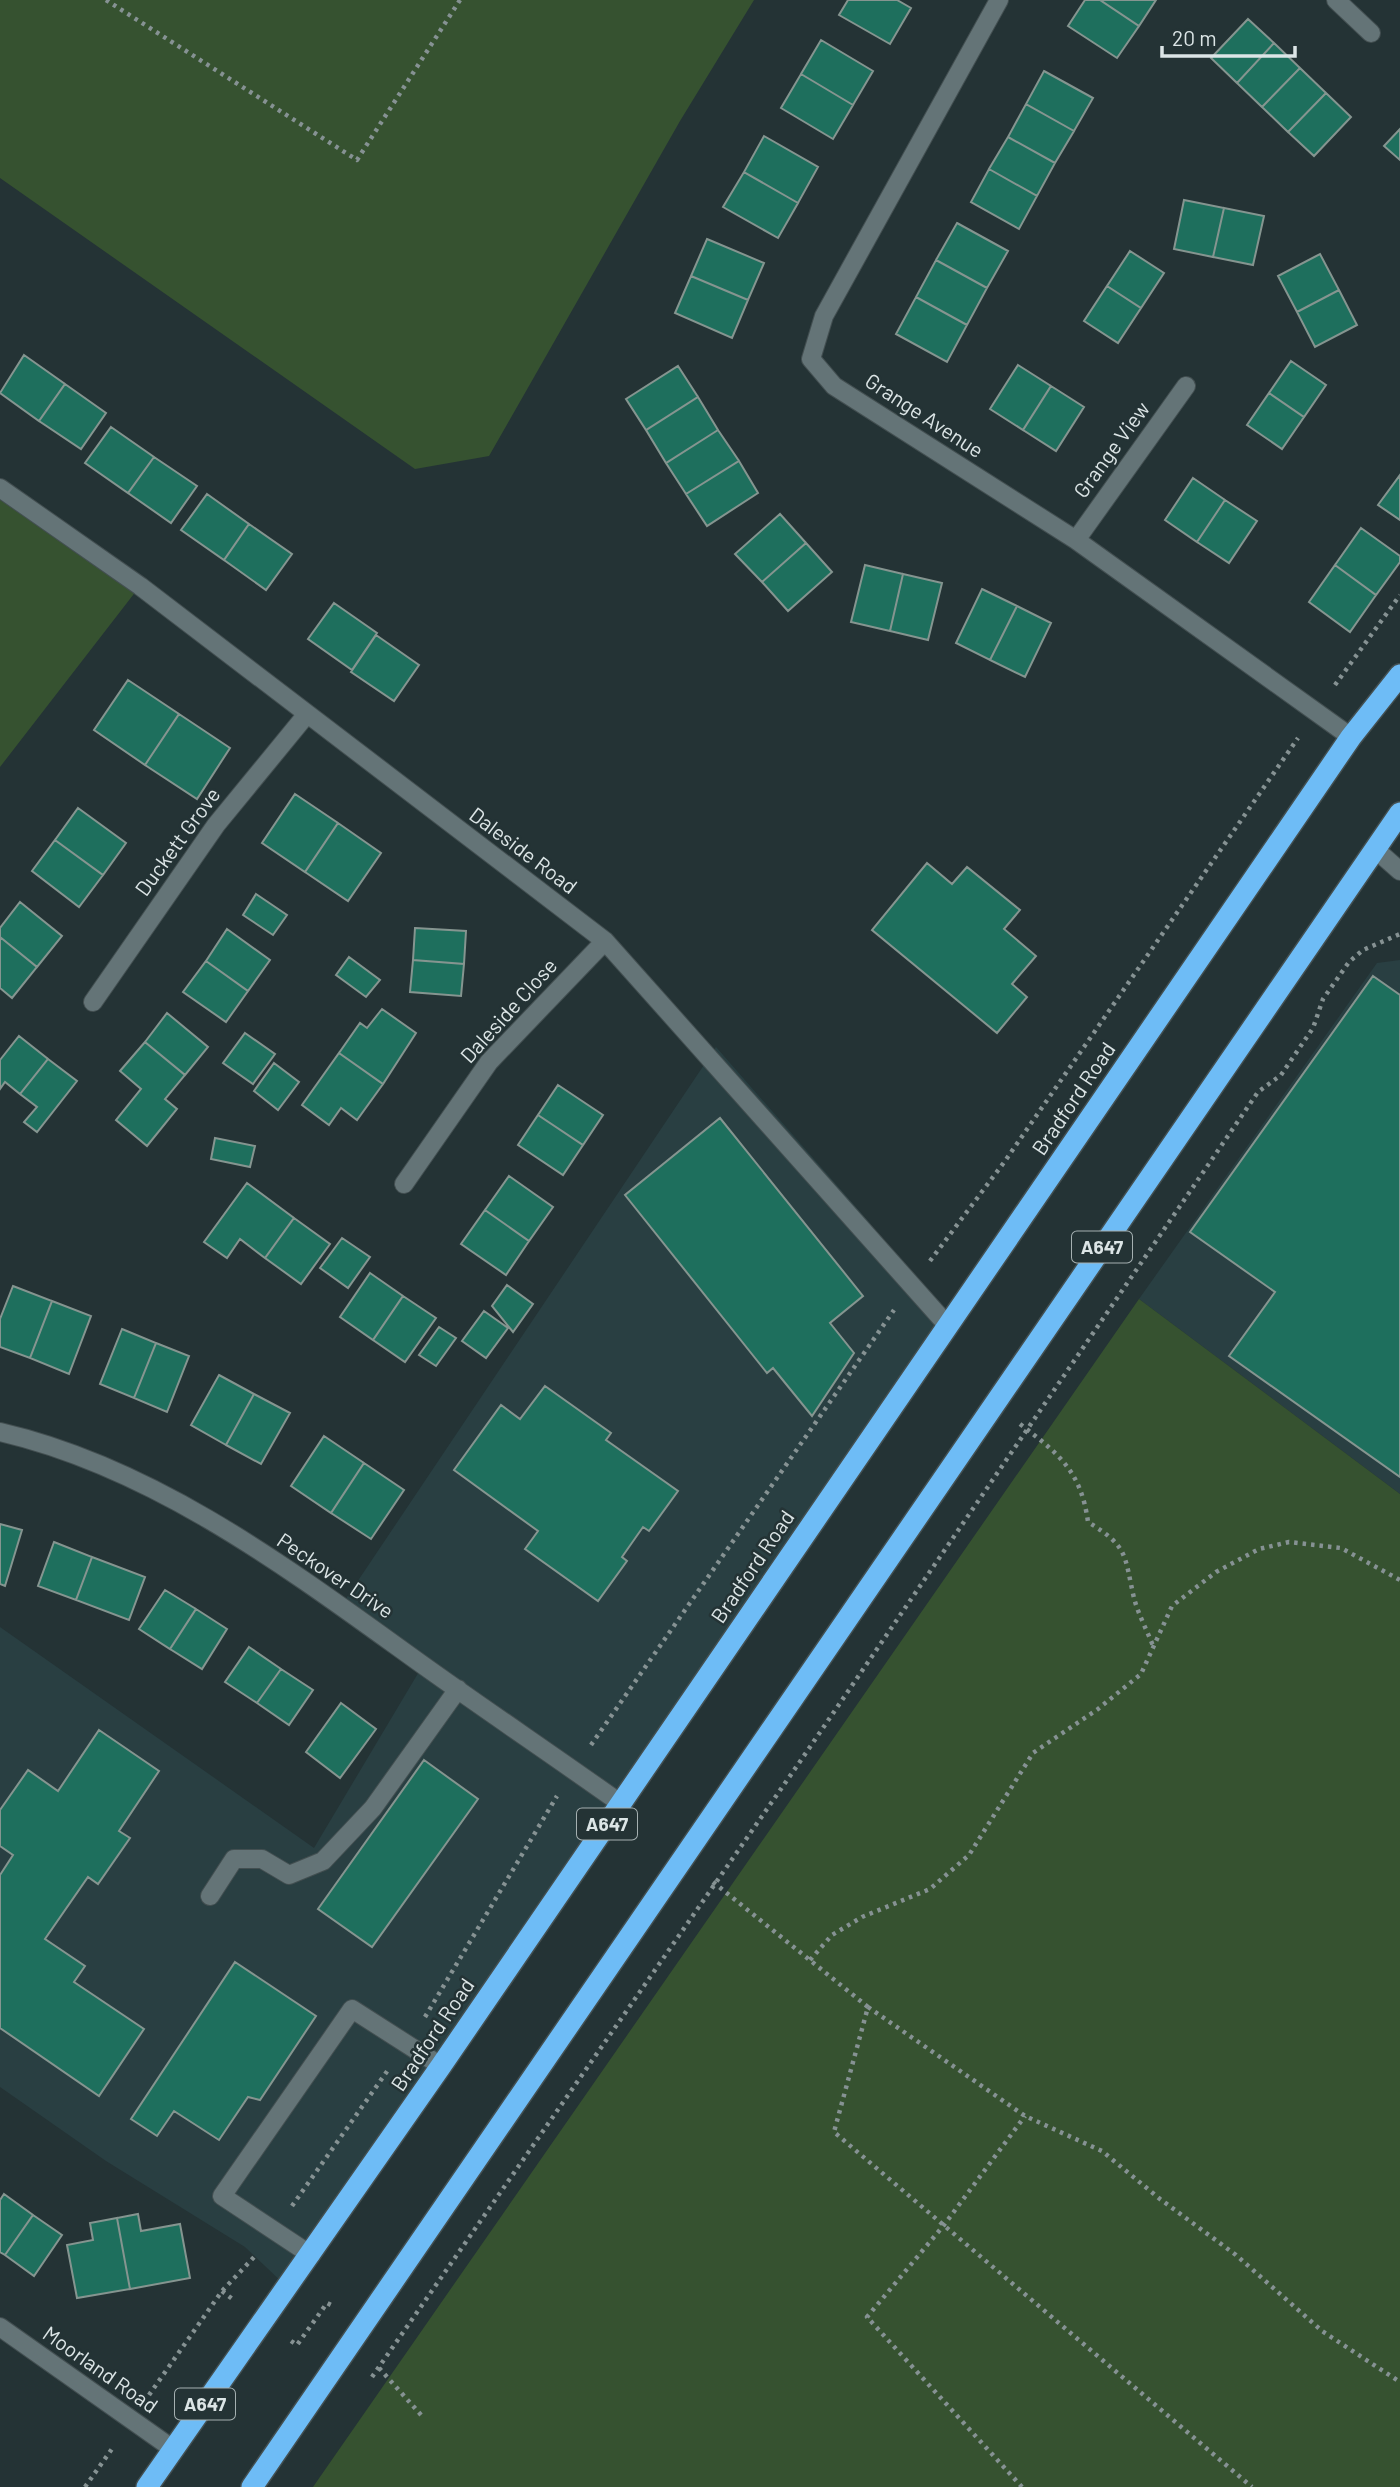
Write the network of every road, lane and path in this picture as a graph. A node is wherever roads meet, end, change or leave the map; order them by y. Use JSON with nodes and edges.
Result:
{"nodes":[{"id":1,"x":106,"y":0,"type":"edge"},
{"id":2,"x":460,"y":0,"type":"edge"},
{"id":3,"x":999,"y":0,"type":"edge"},
{"id":4,"x":1336,"y":0,"type":"edge"},
{"id":5,"x":1371,"y":33,"type":"dead end"},
{"id":6,"x":1186,"y":386,"type":"dead end"},
{"id":7,"x":0,"y":488,"type":"edge"},
{"id":8,"x":1076,"y":540,"type":"junction"},
{"id":9,"x":1400,"y":595,"type":"edge"},
{"id":10,"x":1400,"y":675,"type":"edge"},
{"id":11,"x":1316,"y":712,"type":"junction"},
{"id":12,"x":307,"y":714,"type":"junction"},
{"id":13,"x":1351,"y":737,"type":"junction"},
{"id":14,"x":1400,"y":813,"type":"edge"},
{"id":15,"x":1375,"y":849,"type":"junction"},
{"id":16,"x":1400,"y":871,"type":"edge"},
{"id":17,"x":1400,"y":934,"type":"edge"},
{"id":18,"x":604,"y":942,"type":"junction"},
{"id":19,"x":93,"y":1002,"type":"dead end"},
{"id":20,"x":404,"y":1184,"type":"dead end"},
{"id":21,"x":911,"y":1286,"type":"junction"},
{"id":22,"x":948,"y":1326,"type":"junction"},
{"id":23,"x":994,"y":1404,"type":"junction"},
{"id":24,"x":1028,"y":1430,"type":"junction"},
{"id":25,"x":0,"y":1432,"type":"edge"},
{"id":26,"x":1400,"y":1580,"type":"edge"},
{"id":27,"x":1154,"y":1646,"type":"junction"},
{"id":28,"x":458,"y":1689,"type":"junction"},
{"id":29,"x":620,"y":1804,"type":"junction"},
{"id":30,"x":682,"y":1859,"type":"junction"},
{"id":31,"x":715,"y":1884,"type":"junction"},
{"id":32,"x":211,"y":1896,"type":"dead end"},
{"id":33,"x":810,"y":1960,"type":"junction"},
{"id":34,"x":869,"y":2007,"type":"junction"},
{"id":35,"x":442,"y":2066,"type":"junction"},
{"id":36,"x":1025,"y":2116,"type":"junction"},
{"id":37,"x":944,"y":2225,"type":"junction"},
{"id":38,"x":312,"y":2255,"type":"junction"},
{"id":39,"x":222,"y":2291,"type":"dead end"},
{"id":40,"x":0,"y":2327,"type":"edge"},
{"id":41,"x":395,"y":2344,"type":"dead end"},
{"id":42,"x":379,"y":2368,"type":"dead end"},
{"id":43,"x":1400,"y":2382,"type":"edge"},
{"id":44,"x":422,"y":2416,"type":"dead end"},
{"id":45,"x":131,"y":2420,"type":"junction"},
{"id":46,"x":173,"y":2449,"type":"junction"},
{"id":47,"x":85,"y":2487,"type":"edge"},
{"id":48,"x":147,"y":2487,"type":"edge"},
{"id":49,"x":252,"y":2487,"type":"edge"},
{"id":50,"x":1021,"y":2487,"type":"edge"},
{"id":51,"x":1252,"y":2487,"type":"edge"}],
"edges":[{"from":1,"to":2,"type":"path"},
{"from":3,"to":8,"type":"street","name":"Grange Avenue"},
{"from":4,"to":5,"type":"street"},
{"from":6,"to":8,"type":"street","name":"Grange View"},
{"from":7,"to":12,"type":"street","name":"Daleside Road"},
{"from":8,"to":11,"type":"street","name":"Grange Avenue"},
{"from":9,"to":11,"type":"path"},
{"from":10,"to":13,"type":"highway","name":"Bradford Road","number":"A647"},
{"from":11,"to":13,"type":"street","name":"Grange Avenue"},
{"from":11,"to":21,"type":"path"},
{"from":12,"to":18,"type":"street","name":"Daleside Road"},
{"from":12,"to":19,"type":"street","name":"Duckett Grove"},
{"from":13,"to":22,"type":"highway","name":"Bradford Road","number":"A647"},
{"from":14,"to":15,"type":"highway","number":"A647"},
{"from":15,"to":16,"type":"street"},
{"from":15,"to":23,"type":"highway","number":"A647"},
{"from":17,"to":24,"type":"path"},
{"from":18,"to":20,"type":"street","name":"Daleside Close"},
{"from":18,"to":21,"type":"street","name":"Daleside Road"},
{"from":21,"to":22,"type":"street","name":"Daleside Road"},
{"from":22,"to":29,"type":"highway","name":"Bradford Road","number":"A647"},
{"from":23,"to":24,"type":"path"},
{"from":23,"to":30,"type":"highway","number":"A647"},
{"from":24,"to":27,"type":"path"},
{"from":24,"to":31,"type":"path"},
{"from":25,"to":28,"type":"street","name":"Peckover Drive"},
{"from":26,"to":27,"type":"path"},
{"from":27,"to":33,"type":"path"},
{"from":28,"to":29,"type":"street","name":"Peckover Drive"},
{"from":28,"to":32,"type":"street"},
{"from":29,"to":35,"type":"highway","name":"Bradford Road","number":"A647"},
{"from":30,"to":31,"type":"path"},
{"from":30,"to":49,"type":"highway","number":"A647"},
{"from":31,"to":33,"type":"path"},
{"from":31,"to":41,"type":"path"},
{"from":33,"to":34,"type":"path"},
{"from":34,"to":36,"type":"path"},
{"from":34,"to":37,"type":"path"},
{"from":35,"to":38,"type":"highway","name":"Bradford Road","number":"A647"},
{"from":35,"to":38,"type":"street"},
{"from":36,"to":37,"type":"path"},
{"from":36,"to":43,"type":"path"},
{"from":37,"to":50,"type":"path"},
{"from":37,"to":51,"type":"path"},
{"from":38,"to":46,"type":"highway","name":"Bradford Road","number":"A647"},
{"from":39,"to":45,"type":"path"},
{"from":40,"to":45,"type":"street","name":"Moorland Road"},
{"from":42,"to":44,"type":"path"},
{"from":45,"to":46,"type":"street","name":"Moorland Road"},
{"from":45,"to":47,"type":"path"},
{"from":46,"to":48,"type":"highway","name":"Bradford Road","number":"A647"}]}
